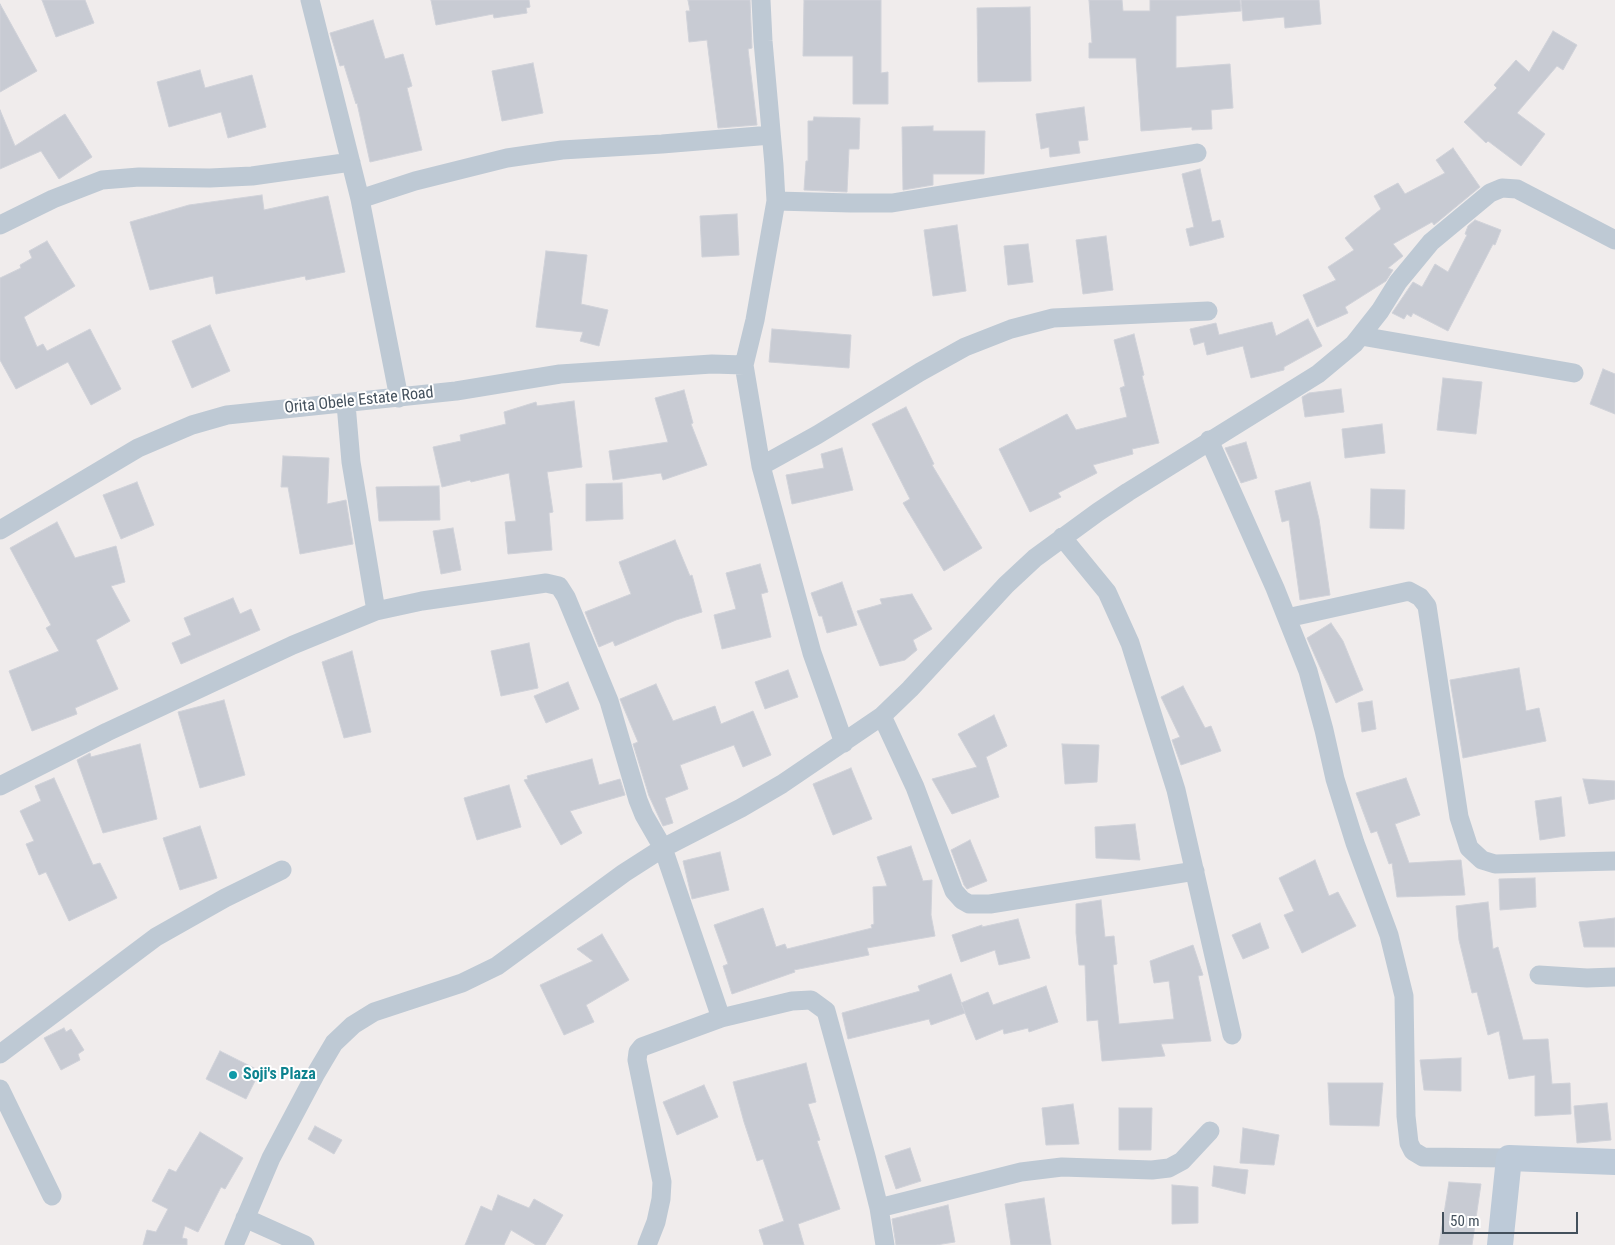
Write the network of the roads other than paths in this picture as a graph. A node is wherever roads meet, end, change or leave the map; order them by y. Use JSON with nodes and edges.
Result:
{"nodes":[{"id":1,"x":310,"y":0,"type":"edge"},
{"id":2,"x":761,"y":0,"type":"edge"},
{"id":3,"x":771,"y":134,"type":"junction"},
{"id":4,"x":1197,"y":153,"type":"dead end"},
{"id":5,"x":351,"y":162,"type":"junction"},
{"id":6,"x":360,"y":199,"type":"junction"},
{"id":7,"x":776,"y":201,"type":"junction"},
{"id":8,"x":0,"y":225,"type":"edge"},
{"id":9,"x":1615,"y":240,"type":"edge"},
{"id":10,"x":1208,"y":311,"type":"dead end"},
{"id":11,"x":1361,"y":336,"type":"junction"},
{"id":12,"x":744,"y":365,"type":"junction"},
{"id":13,"x":1574,"y":373,"type":"dead end"},
{"id":14,"x":399,"y":398,"type":"junction"},
{"id":15,"x":346,"y":404,"type":"junction"},
{"id":16,"x":1209,"y":440,"type":"junction"},
{"id":17,"x":761,"y":466,"type":"junction"},
{"id":18,"x":0,"y":530,"type":"edge"},
{"id":19,"x":1062,"y":537,"type":"junction"},
{"id":20,"x":376,"y":611,"type":"junction"},
{"id":21,"x":1287,"y":618,"type":"junction"},
{"id":22,"x":882,"y":716,"type":"junction"},
{"id":23,"x":844,"y":743,"type":"junction"},
{"id":24,"x":0,"y":786,"type":"edge"},
{"id":25,"x":663,"y":848,"type":"junction"},
{"id":26,"x":1615,"y":861,"type":"edge"},
{"id":27,"x":282,"y":870,"type":"dead end"},
{"id":28,"x":1195,"y":871,"type":"junction"},
{"id":29,"x":1539,"y":975,"type":"dead end"},
{"id":30,"x":1615,"y":978,"type":"edge"},
{"id":31,"x":721,"y":1018,"type":"junction"},
{"id":32,"x":1232,"y":1035,"type":"dead end"},
{"id":33,"x":0,"y":1054,"type":"edge"},
{"id":34,"x":0,"y":1089,"type":"edge"},
{"id":35,"x":1210,"y":1131,"type":"dead end"},
{"id":36,"x":1509,"y":1158,"type":"junction"},
{"id":37,"x":1615,"y":1162,"type":"edge"},
{"id":38,"x":52,"y":1196,"type":"dead end"},
{"id":39,"x":879,"y":1208,"type":"junction"},
{"id":40,"x":245,"y":1218,"type":"junction"},
{"id":41,"x":234,"y":1245,"type":"edge"},
{"id":42,"x":304,"y":1245,"type":"edge"},
{"id":43,"x":647,"y":1245,"type":"edge"},
{"id":44,"x":885,"y":1245,"type":"edge"},
{"id":45,"x":1500,"y":1245,"type":"edge"}],
"edges":[{"from":1,"to":5,"type":"street"},
{"from":2,"to":3,"type":"street"},
{"from":3,"to":6,"type":"street"},
{"from":3,"to":7,"type":"street"},
{"from":4,"to":7,"type":"street"},
{"from":5,"to":6,"type":"street"},
{"from":5,"to":8,"type":"street"},
{"from":6,"to":14,"type":"street"},
{"from":7,"to":12,"type":"street"},
{"from":9,"to":11,"type":"street"},
{"from":10,"to":17,"type":"street"},
{"from":11,"to":13,"type":"street"},
{"from":11,"to":16,"type":"street"},
{"from":12,"to":14,"type":"street","name":"Orita Obele Estate Road"},
{"from":12,"to":17,"type":"street"},
{"from":14,"to":15,"type":"street","name":"Orita Obele Estate Road"},
{"from":15,"to":18,"type":"street","name":"Orita Obele Estate Road"},
{"from":15,"to":20,"type":"street"},
{"from":16,"to":19,"type":"street"},
{"from":16,"to":21,"type":"street"},
{"from":17,"to":23,"type":"street"},
{"from":19,"to":22,"type":"street"},
{"from":19,"to":28,"type":"street"},
{"from":20,"to":24,"type":"street"},
{"from":20,"to":25,"type":"street"},
{"from":21,"to":26,"type":"street"},
{"from":21,"to":36,"type":"street"},
{"from":22,"to":23,"type":"street"},
{"from":22,"to":28,"type":"street"},
{"from":23,"to":25,"type":"street"},
{"from":25,"to":31,"type":"street"},
{"from":25,"to":40,"type":"street"},
{"from":27,"to":33,"type":"street"},
{"from":28,"to":32,"type":"street"},
{"from":29,"to":30,"type":"street"},
{"from":31,"to":39,"type":"street"},
{"from":31,"to":43,"type":"street"},
{"from":34,"to":38,"type":"street"},
{"from":35,"to":39,"type":"street"},
{"from":36,"to":37,"type":"street"},
{"from":36,"to":45,"type":"street"},
{"from":39,"to":44,"type":"street"},
{"from":40,"to":41,"type":"street"},
{"from":40,"to":42,"type":"street"}]}
